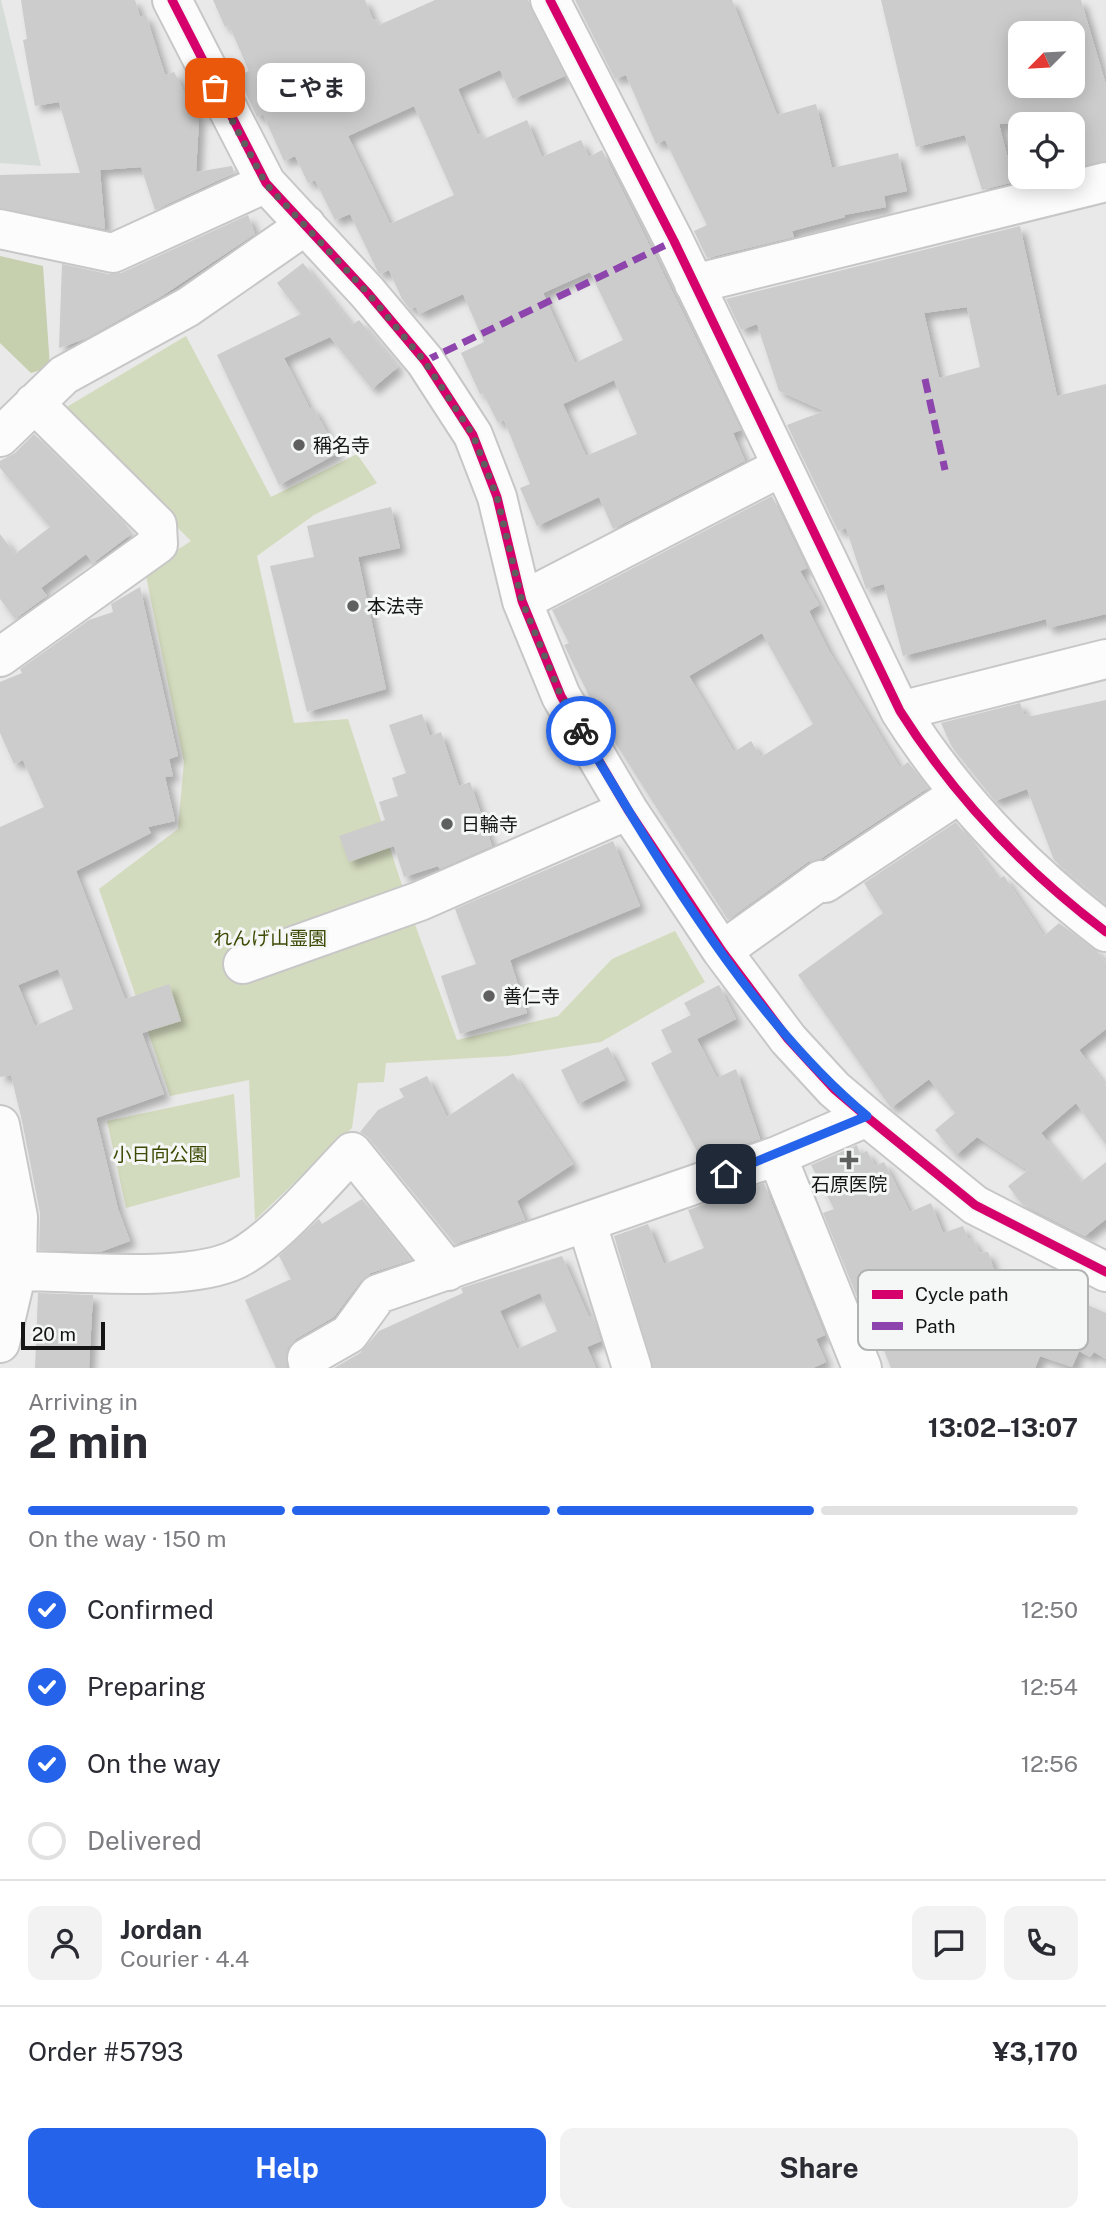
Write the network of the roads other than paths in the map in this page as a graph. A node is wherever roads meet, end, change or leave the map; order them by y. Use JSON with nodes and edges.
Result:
{"nodes":[{"id":1,"x":172,"y":0,"type":"edge"},
{"id":2,"x":550,"y":0,"type":"edge"},
{"id":3,"x":1106,"y":183,"type":"edge"},
{"id":4,"x":266,"y":184,"type":"junction"},
{"id":5,"x":306,"y":225,"type":"junction"},
{"id":6,"x":0,"y":229,"type":"edge"},
{"id":7,"x":694,"y":284,"type":"junction"},
{"id":8,"x":34,"y":403,"type":"junction"},
{"id":9,"x":0,"y":437,"type":"edge"},
{"id":10,"x":781,"y":467,"type":"junction"},
{"id":11,"x":522,"y":601,"type":"junction"},
{"id":12,"x":0,"y":657,"type":"edge"},
{"id":13,"x":1106,"y":659,"type":"edge"},
{"id":14,"x":900,"y":711,"type":"junction"},
{"id":15,"x":959,"y":794,"type":"junction"},
{"id":16,"x":628,"y":810,"type":"junction"},
{"id":17,"x":1106,"y":932,"type":"edge"},
{"id":18,"x":722,"y":951,"type":"junction"},
{"id":19,"x":243,"y":964,"type":"dead end"},
{"id":20,"x":867,"y":1116,"type":"junction"},
{"id":21,"x":0,"y":1125,"type":"edge"},
{"id":22,"x":777,"y":1156,"type":"junction"},
{"id":23,"x":587,"y":1224,"type":"junction"},
{"id":24,"x":18,"y":1271,"type":"junction"},
{"id":25,"x":448,"y":1271,"type":"junction"},
{"id":26,"x":1106,"y":1272,"type":"edge"},
{"id":27,"x":0,"y":1343,"type":"edge"},
{"id":28,"x":309,"y":1368,"type":"edge"},
{"id":29,"x":632,"y":1368,"type":"edge"},
{"id":30,"x":862,"y":1368,"type":"edge"}],
"edges":[{"from":1,"to":4,"type":"street"},
{"from":2,"to":7,"type":"street"},
{"from":3,"to":7,"type":"street"},
{"from":4,"to":5,"type":"street"},
{"from":4,"to":6,"type":"street"},
{"from":5,"to":8,"type":"street"},
{"from":5,"to":11,"type":"street"},
{"from":7,"to":10,"type":"street"},
{"from":8,"to":9,"type":"street"},
{"from":8,"to":12,"type":"street"},
{"from":10,"to":11,"type":"street"},
{"from":10,"to":14,"type":"street"},
{"from":11,"to":16,"type":"street"},
{"from":13,"to":14,"type":"street"},
{"from":14,"to":15,"type":"street"},
{"from":15,"to":17,"type":"street"},
{"from":15,"to":18,"type":"street"},
{"from":16,"to":18,"type":"street"},
{"from":16,"to":19,"type":"street"},
{"from":18,"to":20,"type":"street"},
{"from":20,"to":22,"type":"street"},
{"from":20,"to":26,"type":"street"},
{"from":21,"to":24,"type":"street"},
{"from":22,"to":23,"type":"street"},
{"from":22,"to":30,"type":"street"},
{"from":23,"to":25,"type":"street"},
{"from":23,"to":29,"type":"street"},
{"from":24,"to":25,"type":"street"},
{"from":24,"to":27,"type":"street"},
{"from":25,"to":28,"type":"street"}]}
